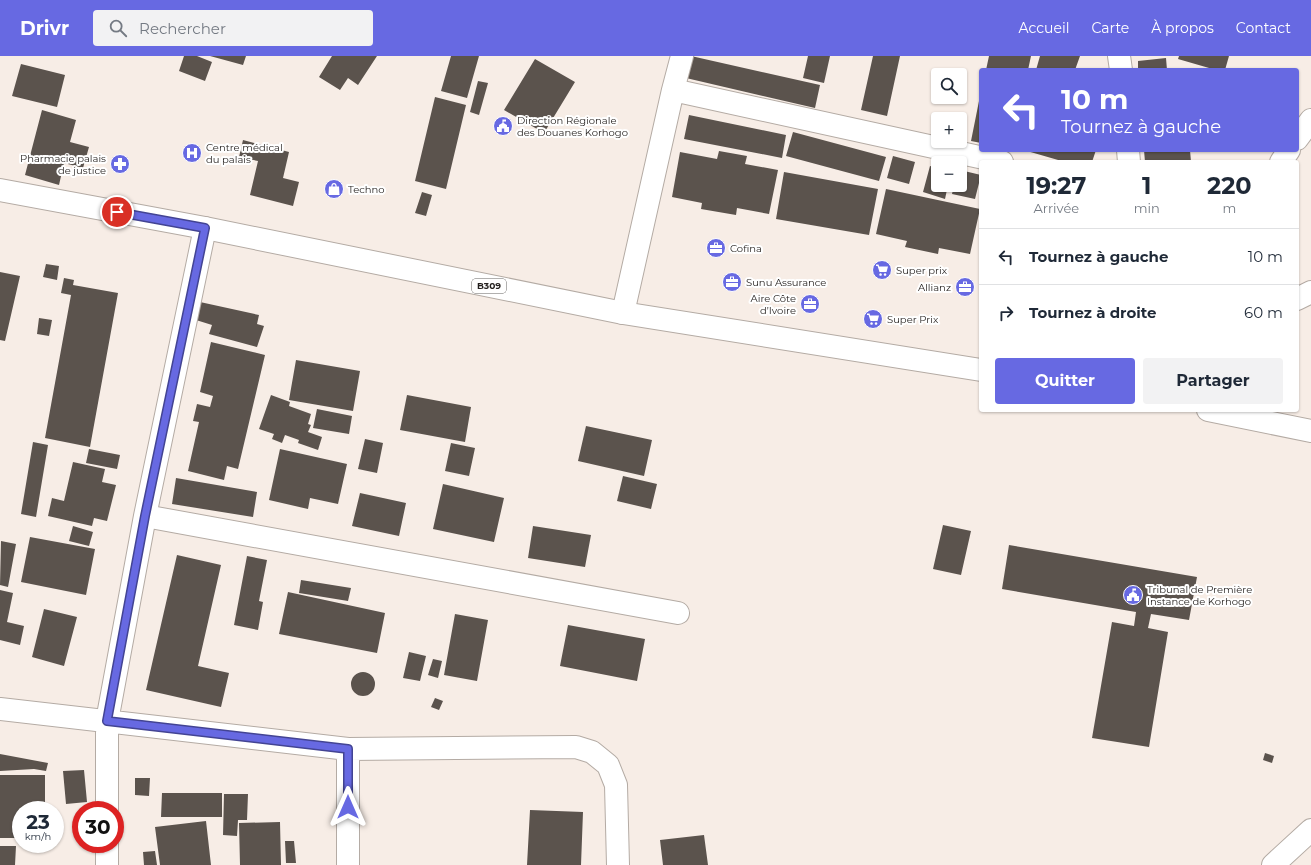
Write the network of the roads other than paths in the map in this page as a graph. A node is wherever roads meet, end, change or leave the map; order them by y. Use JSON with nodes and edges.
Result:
{"nodes":[{"id":1,"x":682,"y":56,"type":"edge"},
{"id":2,"x":1119,"y":56,"type":"edge"},
{"id":3,"x":1121,"y":68,"type":"edge"},
{"id":4,"x":672,"y":90,"type":"junction"},
{"id":5,"x":1311,"y":120,"type":"edge"},
{"id":6,"x":1299,"y":136,"type":"edge"},
{"id":7,"x":993,"y":160,"type":"edge"},
{"id":8,"x":0,"y":190,"type":"edge"},
{"id":9,"x":205,"y":228,"type":"junction"},
{"id":10,"x":1311,"y":292,"type":"edge"},
{"id":11,"x":1299,"y":298,"type":"edge"},
{"id":12,"x":623,"y":313,"type":"junction"},
{"id":13,"x":979,"y":370,"type":"edge"},
{"id":14,"x":1218,"y":412,"type":"edge"},
{"id":15,"x":1311,"y":431,"type":"edge"},
{"id":16,"x":145,"y":516,"type":"junction"},
{"id":17,"x":678,"y":613,"type":"dead end"},
{"id":18,"x":0,"y":709,"type":"edge"},
{"id":19,"x":107,"y":721,"type":"junction"},
{"id":20,"x":348,"y":749,"type":"junction"},
{"id":21,"x":107,"y":801,"type":"edge"},
{"id":22,"x":1311,"y":830,"type":"edge"},
{"id":23,"x":107,"y":853,"type":"edge"},
{"id":24,"x":107,"y":865,"type":"edge"},
{"id":25,"x":348,"y":865,"type":"edge"},
{"id":26,"x":618,"y":865,"type":"edge"},
{"id":27,"x":1272,"y":865,"type":"edge"}],
"edges":[{"from":1,"to":4,"type":"street"},
{"from":2,"to":3,"type":"street"},
{"from":4,"to":7,"type":"street"},
{"from":4,"to":12,"type":"street"},
{"from":5,"to":6,"type":"street"},
{"from":8,"to":9,"type":"street","number":"B309"},
{"from":9,"to":12,"type":"street","number":"B309"},
{"from":9,"to":16,"type":"street"},
{"from":10,"to":11,"type":"street"},
{"from":12,"to":13,"type":"street","number":"B309"},
{"from":14,"to":15,"type":"street"},
{"from":16,"to":17,"type":"street"},
{"from":16,"to":19,"type":"street"},
{"from":18,"to":19,"type":"street"},
{"from":19,"to":20,"type":"street"},
{"from":19,"to":21,"type":"street"},
{"from":20,"to":25,"type":"street"},
{"from":20,"to":26,"type":"street"},
{"from":22,"to":27,"type":"street"},
{"from":23,"to":24,"type":"street"}]}
